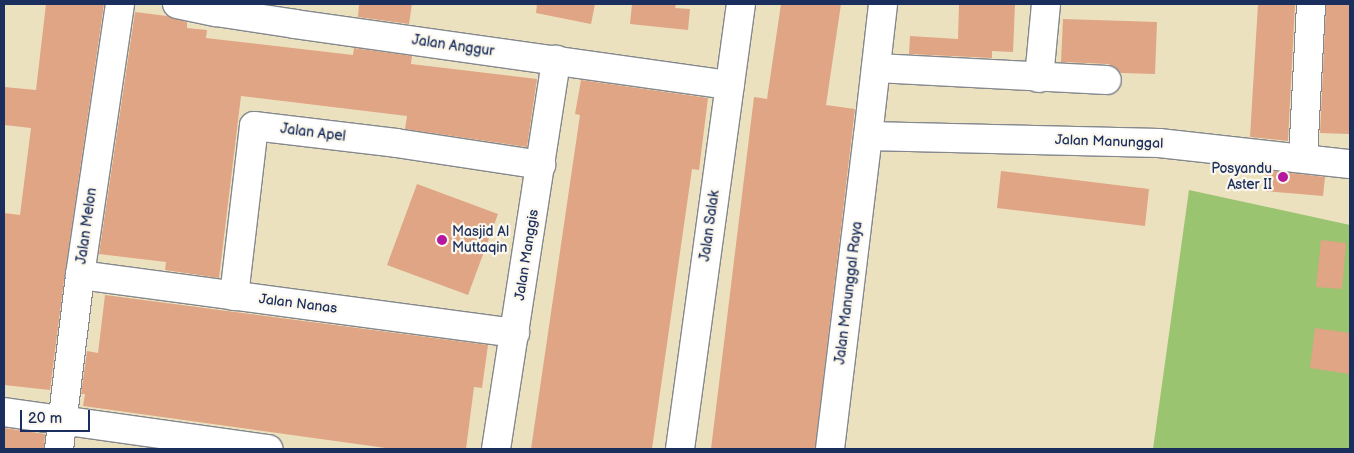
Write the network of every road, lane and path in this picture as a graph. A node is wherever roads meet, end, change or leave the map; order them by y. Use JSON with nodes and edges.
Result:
{"nodes":[{"id":1,"x":120,"y":4,"type":"edge"},
{"id":2,"x":178,"y":4,"type":"edge"},
{"id":3,"x":741,"y":4,"type":"edge"},
{"id":4,"x":883,"y":4,"type":"edge"},
{"id":5,"x":1046,"y":4,"type":"edge"},
{"id":6,"x":1311,"y":4,"type":"edge"},
{"id":7,"x":297,"y":14,"type":"edge"},
{"id":8,"x":556,"y":60,"type":"junction"},
{"id":9,"x":876,"y":68,"type":"junction"},
{"id":10,"x":1039,"y":78,"type":"junction"},
{"id":11,"x":1107,"y":80,"type":"dead end"},
{"id":12,"x":730,"y":85,"type":"junction"},
{"id":13,"x":868,"y":136,"type":"junction"},
{"id":14,"x":1303,"y":158,"type":"junction"},
{"id":15,"x":1350,"y":164,"type":"edge"},
{"id":16,"x":541,"y":165,"type":"junction"},
{"id":17,"x":80,"y":275,"type":"junction"},
{"id":18,"x":234,"y":296,"type":"junction"},
{"id":19,"x":516,"y":333,"type":"junction"},
{"id":20,"x":4,"y":412,"type":"edge"},
{"id":21,"x":63,"y":421,"type":"junction"},
{"id":22,"x":59,"y":449,"type":"edge"},
{"id":23,"x":268,"y":449,"type":"edge"},
{"id":24,"x":496,"y":449,"type":"edge"},
{"id":25,"x":680,"y":449,"type":"edge"},
{"id":26,"x":830,"y":449,"type":"edge"}],
"edges":[{"from":1,"to":17,"type":"street","name":"Jalan Melon"},
{"from":2,"to":7,"type":"street","name":"Jalan Anggur"},
{"from":3,"to":12,"type":"street","name":"Jalan Salak"},
{"from":4,"to":9,"type":"street","name":"Jalan Manunggal Raya"},
{"from":5,"to":10,"type":"street"},
{"from":6,"to":14,"type":"street"},
{"from":7,"to":8,"type":"street","name":"Jalan Anggur"},
{"from":8,"to":12,"type":"street","name":"Jalan Anggur"},
{"from":8,"to":16,"type":"street","name":"Jalan Manggis"},
{"from":9,"to":10,"type":"street"},
{"from":9,"to":13,"type":"street","name":"Jalan Manunggal Raya"},
{"from":10,"to":11,"type":"street"},
{"from":12,"to":25,"type":"street","name":"Jalan Salak"},
{"from":13,"to":14,"type":"street","name":"Jalan Manunggal"},
{"from":13,"to":26,"type":"street","name":"Jalan Manunggal Raya"},
{"from":14,"to":15,"type":"street","name":"Jalan Manunggal"},
{"from":16,"to":18,"type":"street","name":"Jalan Apel"},
{"from":16,"to":19,"type":"street","name":"Jalan Manggis"},
{"from":17,"to":18,"type":"street","name":"Jalan Nanas"},
{"from":17,"to":21,"type":"street","name":"Jalan Melon"},
{"from":18,"to":19,"type":"street","name":"Jalan Nanas"},
{"from":19,"to":24,"type":"street","name":"Jalan Manggis"},
{"from":20,"to":21,"type":"street"},
{"from":21,"to":22,"type":"street","name":"Jalan Melon"},
{"from":21,"to":23,"type":"street"}]}
